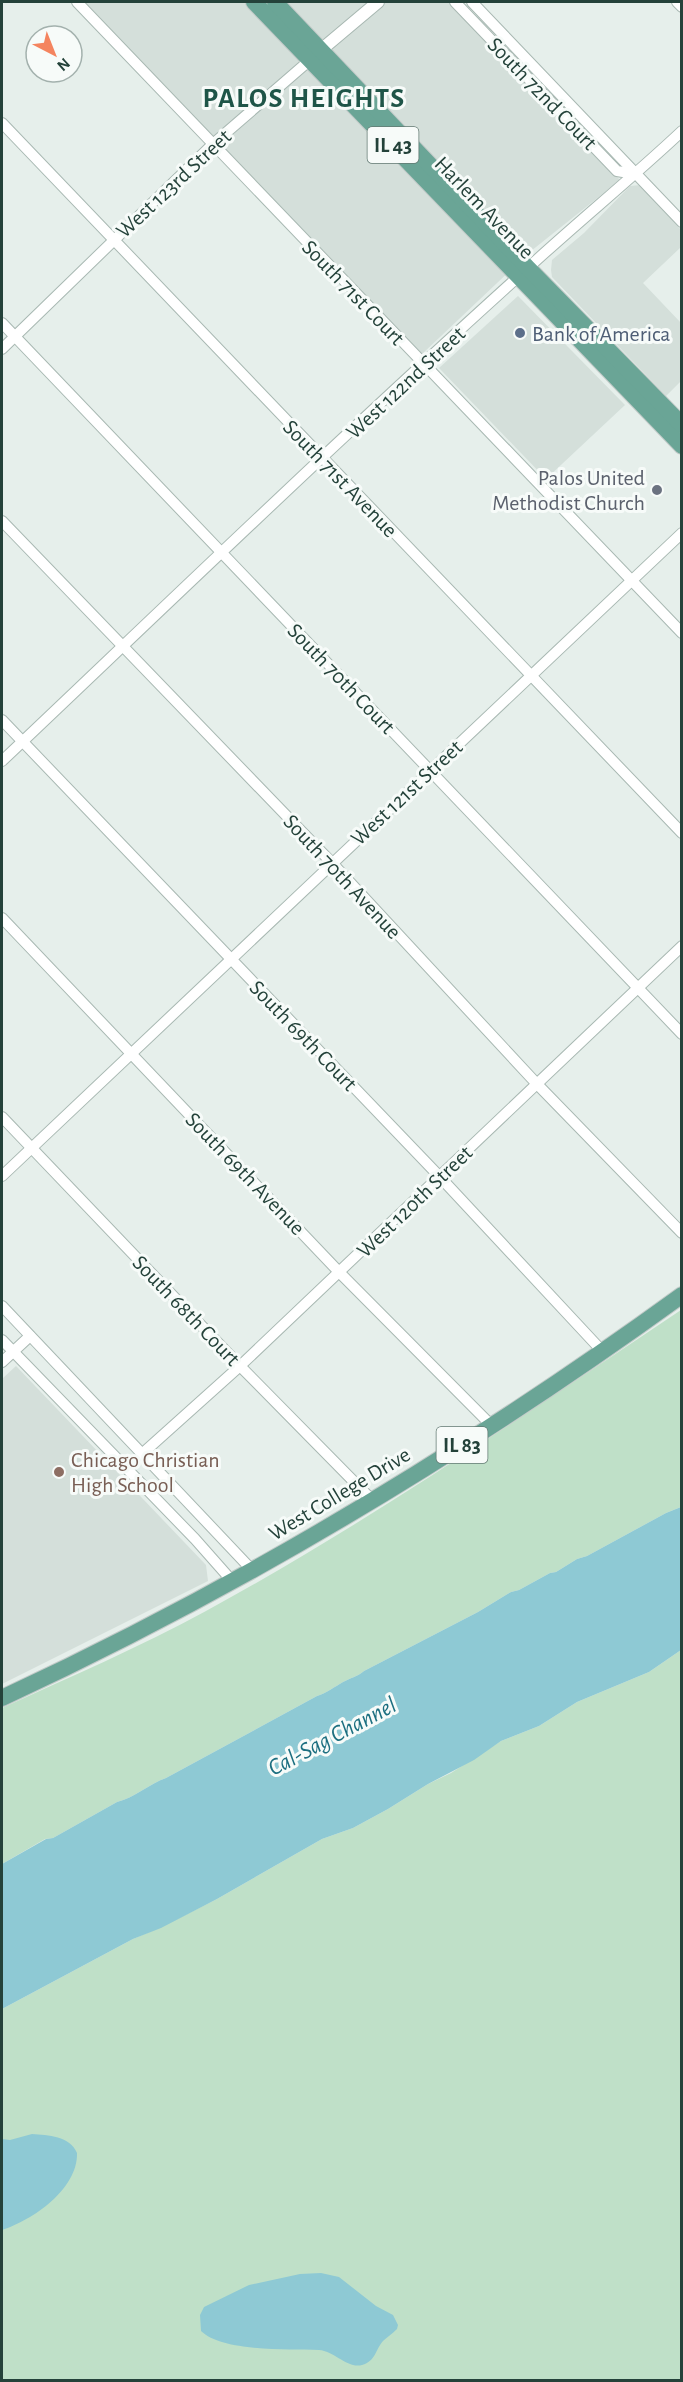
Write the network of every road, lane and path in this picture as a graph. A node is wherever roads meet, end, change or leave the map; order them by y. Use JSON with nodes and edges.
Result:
{"nodes":[{"id":1,"x":77,"y":2,"type":"edge"},
{"id":2,"x":254,"y":2,"type":"edge"},
{"id":3,"x":275,"y":2,"type":"edge"},
{"id":4,"x":378,"y":2,"type":"edge"},
{"id":5,"x":455,"y":2,"type":"edge"},
{"id":6,"x":472,"y":2,"type":"edge"},
{"id":7,"x":677,"y":2,"type":"edge"},
{"id":8,"x":681,"y":7,"type":"edge"},
{"id":9,"x":315,"y":55,"type":"junction"},
{"id":10,"x":2,"y":123,"type":"edge"},
{"id":11,"x":681,"y":130,"type":"edge"},
{"id":12,"x":213,"y":144,"type":"junction"},
{"id":13,"x":636,"y":174,"type":"junction"},
{"id":14,"x":681,"y":222,"type":"edge"},
{"id":15,"x":113,"y":239,"type":"junction"},
{"id":16,"x":524,"y":272,"type":"junction"},
{"id":17,"x":2,"y":323,"type":"edge"},
{"id":18,"x":15,"y":337,"type":"junction"},
{"id":19,"x":2,"y":349,"type":"edge"},
{"id":20,"x":424,"y":365,"type":"junction"},
{"id":21,"x":681,"y":424,"type":"edge"},
{"id":22,"x":681,"y":446,"type":"edge"},
{"id":23,"x":322,"y":458,"type":"junction"},
{"id":24,"x":2,"y":521,"type":"edge"},
{"id":25,"x":681,"y":533,"type":"edge"},
{"id":26,"x":222,"y":552,"type":"junction"},
{"id":27,"x":630,"y":580,"type":"junction"},
{"id":28,"x":681,"y":633,"type":"edge"},
{"id":29,"x":123,"y":648,"type":"junction"},
{"id":30,"x":529,"y":675,"type":"junction"},
{"id":31,"x":2,"y":720,"type":"edge"},
{"id":32,"x":22,"y":741,"type":"junction"},
{"id":33,"x":2,"y":761,"type":"edge"},
{"id":34,"x":429,"y":770,"type":"junction"},
{"id":35,"x":681,"y":833,"type":"edge"},
{"id":36,"x":332,"y":862,"type":"junction"},
{"id":37,"x":2,"y":918,"type":"edge"},
{"id":38,"x":681,"y":946,"type":"edge"},
{"id":39,"x":231,"y":958,"type":"junction"},
{"id":40,"x":637,"y":987,"type":"junction"},
{"id":41,"x":681,"y":1034,"type":"edge"},
{"id":42,"x":131,"y":1053,"type":"junction"},
{"id":43,"x":536,"y":1083,"type":"junction"},
{"id":44,"x":2,"y":1117,"type":"edge"},
{"id":45,"x":31,"y":1148,"type":"junction"},
{"id":46,"x":2,"y":1176,"type":"edge"},
{"id":47,"x":440,"y":1177,"type":"junction"},
{"id":48,"x":681,"y":1233,"type":"edge"},
{"id":49,"x":339,"y":1272,"type":"junction"},
{"id":50,"x":681,"y":1295,"type":"edge"},
{"id":51,"x":2,"y":1306,"type":"edge"},
{"id":52,"x":30,"y":1336,"type":"junction"},
{"id":53,"x":2,"y":1340,"type":"edge"},
{"id":54,"x":13,"y":1352,"type":"junction"},
{"id":55,"x":603,"y":1352,"type":"junction"},
{"id":56,"x":2,"y":1362,"type":"edge"},
{"id":57,"x":240,"y":1366,"type":"junction"},
{"id":58,"x":492,"y":1426,"type":"junction"},
{"id":59,"x":143,"y":1453,"type":"junction"},
{"id":60,"x":373,"y":1502,"type":"junction"},
{"id":61,"x":253,"y":1571,"type":"junction"},
{"id":62,"x":233,"y":1582,"type":"junction"},
{"id":63,"x":2,"y":1698,"type":"edge"}],
"edges":[{"from":1,"to":12,"type":"street","name":"South 71st Court"},
{"from":2,"to":9,"type":"main road","name":"Harlem Avenue","number":"IL 43"},
{"from":3,"to":9,"type":"main road","name":"Harlem Avenue","number":"IL 43"},
{"from":4,"to":9,"type":"street","name":"West 123rd Street"},
{"from":5,"to":13,"type":"street","name":"South 72nd Court"},
{"from":6,"to":13,"type":"street","name":"South 72nd Court"},
{"from":7,"to":8,"type":"street"},
{"from":9,"to":12,"type":"street","name":"West 123rd Street"},
{"from":9,"to":16,"type":"main road","name":"Harlem Avenue","number":"IL 43"},
{"from":10,"to":15,"type":"street","name":"South 71st Avenue"},
{"from":11,"to":13,"type":"street","name":"West 122nd Street"},
{"from":12,"to":15,"type":"street","name":"West 123rd Street"},
{"from":12,"to":20,"type":"street","name":"South 71st Court"},
{"from":13,"to":14,"type":"street","name":"South 72nd Court"},
{"from":13,"to":16,"type":"street","name":"West 122nd Street"},
{"from":15,"to":18,"type":"street","name":"West 123rd Street"},
{"from":15,"to":23,"type":"street","name":"South 71st Avenue"},
{"from":16,"to":20,"type":"street","name":"West 122nd Street"},
{"from":16,"to":21,"type":"main road","name":"Harlem Avenue","number":"IL 43"},
{"from":16,"to":22,"type":"main road","name":"Harlem Avenue","number":"IL 43"},
{"from":17,"to":18,"type":"street","name":"South 70th Court"},
{"from":18,"to":19,"type":"street","name":"West 123rd Street"},
{"from":18,"to":26,"type":"street","name":"South 70th Court"},
{"from":20,"to":23,"type":"street","name":"West 122nd Street"},
{"from":20,"to":27,"type":"street","name":"South 71st Court"},
{"from":23,"to":26,"type":"street","name":"West 122nd Street"},
{"from":23,"to":30,"type":"street","name":"South 71st Avenue"},
{"from":24,"to":29,"type":"street","name":"South 70th Avenue"},
{"from":25,"to":27,"type":"street","name":"West 121st Street"},
{"from":26,"to":29,"type":"street","name":"West 122nd Street"},
{"from":26,"to":34,"type":"street","name":"South 70th Court"},
{"from":27,"to":28,"type":"street","name":"South 71st Court"},
{"from":27,"to":30,"type":"street","name":"West 121st Street"},
{"from":29,"to":32,"type":"street","name":"West 122nd Street"},
{"from":29,"to":36,"type":"street","name":"South 70th Avenue"},
{"from":30,"to":34,"type":"street","name":"West 121st Street"},
{"from":30,"to":35,"type":"street","name":"South 71st Avenue"},
{"from":31,"to":32,"type":"street","name":"South 69th Court"},
{"from":32,"to":33,"type":"street","name":"West 122nd Street"},
{"from":32,"to":39,"type":"street","name":"South 69th Court"},
{"from":34,"to":36,"type":"street","name":"West 121st Street"},
{"from":34,"to":40,"type":"street","name":"South 70th Court"},
{"from":36,"to":39,"type":"street","name":"West 121st Street"},
{"from":36,"to":43,"type":"street","name":"South 70th Avenue"},
{"from":37,"to":42,"type":"street","name":"South 69th Avenue"},
{"from":38,"to":40,"type":"street","name":"West 120th Street"},
{"from":39,"to":42,"type":"street","name":"West 121st Street"},
{"from":39,"to":47,"type":"street","name":"South 69th Court"},
{"from":40,"to":41,"type":"street","name":"South 70th Court"},
{"from":40,"to":43,"type":"street","name":"West 120th Street"},
{"from":42,"to":45,"type":"street","name":"West 121st Street"},
{"from":42,"to":49,"type":"street","name":"South 69th Avenue"},
{"from":43,"to":47,"type":"street","name":"West 120th Street"},
{"from":43,"to":48,"type":"street","name":"South 70th Avenue"},
{"from":44,"to":45,"type":"street","name":"South 68th Court"},
{"from":45,"to":46,"type":"street","name":"West 121st Street"},
{"from":45,"to":57,"type":"street","name":"South 68th Court"},
{"from":47,"to":49,"type":"street","name":"West 120th Street"},
{"from":47,"to":55,"type":"street","name":"South 69th Court"},
{"from":49,"to":57,"type":"street","name":"West 120th Street"},
{"from":49,"to":58,"type":"street","name":"South 69th Avenue"},
{"from":50,"to":55,"type":"main road","name":"West College Drive","number":"IL 83"},
{"from":51,"to":52,"type":"street"},
{"from":52,"to":54,"type":"street"},
{"from":52,"to":59,"type":"street"},
{"from":53,"to":54,"type":"street"},
{"from":54,"to":56,"type":"street"},
{"from":54,"to":62,"type":"street"},
{"from":55,"to":58,"type":"main road","name":"West College Drive","number":"IL 83"},
{"from":57,"to":59,"type":"street","name":"West 120th Street"},
{"from":57,"to":60,"type":"street","name":"South 68th Court"},
{"from":58,"to":60,"type":"main road","name":"West College Drive","number":"IL 83"},
{"from":59,"to":61,"type":"street"},
{"from":60,"to":61,"type":"main road","name":"West College Drive","number":"IL 83"},
{"from":61,"to":62,"type":"main road","name":"West College Drive","number":"IL 83"},
{"from":62,"to":63,"type":"main road","name":"West College Drive","number":"IL 83"}]}
